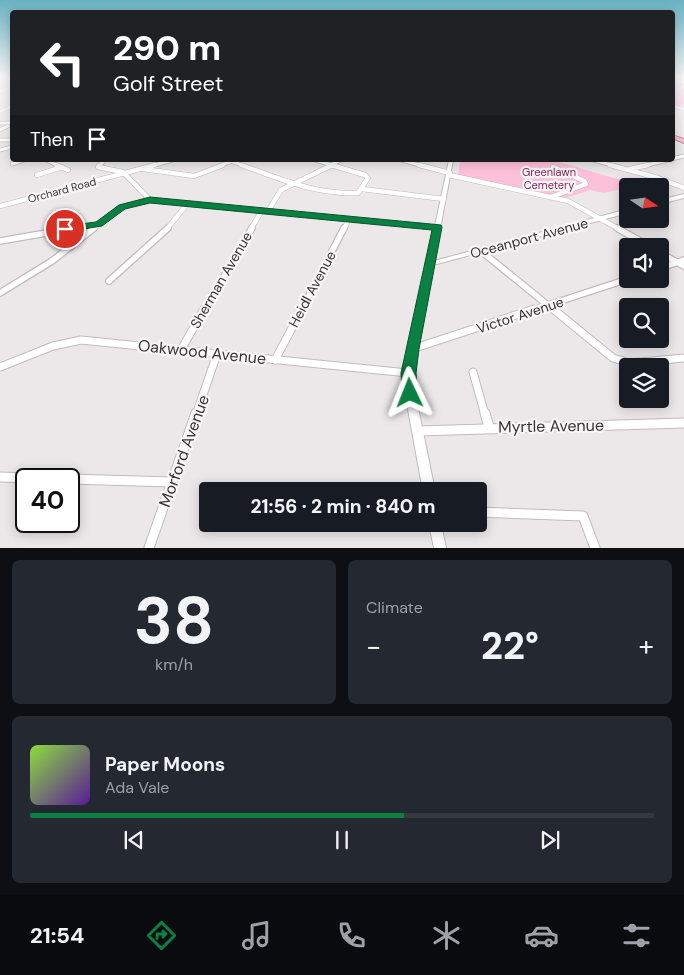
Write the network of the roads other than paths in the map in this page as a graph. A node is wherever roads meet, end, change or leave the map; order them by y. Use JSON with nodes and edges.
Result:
{"nodes":[{"id":1,"x":18,"y":162,"type":"edge"},
{"id":2,"x":51,"y":162,"type":"edge"},
{"id":3,"x":103,"y":162,"type":"edge"},
{"id":4,"x":166,"y":162,"type":"edge"},
{"id":5,"x":228,"y":162,"type":"edge"},
{"id":6,"x":233,"y":162,"type":"edge"},
{"id":7,"x":322,"y":162,"type":"edge"},
{"id":8,"x":337,"y":162,"type":"edge"},
{"id":9,"x":408,"y":162,"type":"edge"},
{"id":10,"x":451,"y":162,"type":"edge"},
{"id":11,"x":601,"y":162,"type":"edge"},
{"id":12,"x":659,"y":162,"type":"edge"},
{"id":13,"x":12,"y":164,"type":"dead end"},
{"id":14,"x":332,"y":165,"type":"junction"},
{"id":15,"x":62,"y":167,"type":"junction"},
{"id":16,"x":553,"y":167,"type":"dead end"},
{"id":17,"x":141,"y":169,"type":"junction"},
{"id":18,"x":628,"y":169,"type":"junction"},
{"id":19,"x":68,"y":170,"type":"dead end"},
{"id":20,"x":123,"y":172,"type":"junction"},
{"id":21,"x":449,"y":174,"type":"junction"},
{"id":22,"x":37,"y":175,"type":"dead end"},
{"id":23,"x":295,"y":183,"type":"junction"},
{"id":24,"x":684,"y":188,"type":"edge"},
{"id":25,"x":362,"y":189,"type":"junction"},
{"id":26,"x":684,"y":196,"type":"edge"},
{"id":27,"x":551,"y":197,"type":"junction"},
{"id":28,"x":444,"y":199,"type":"junction"},
{"id":29,"x":150,"y":200,"type":"junction"},
{"id":30,"x":669,"y":200,"type":"edge"},
{"id":31,"x":188,"y":204,"type":"junction"},
{"id":32,"x":0,"y":206,"type":"edge"},
{"id":33,"x":265,"y":211,"type":"junction"},
{"id":34,"x":619,"y":213,"type":"edge"},
{"id":35,"x":349,"y":219,"type":"junction"},
{"id":36,"x":599,"y":219,"type":"junction"},
{"id":37,"x":99,"y":224,"type":"junction"},
{"id":38,"x":437,"y":227,"type":"junction"},
{"id":39,"x":633,"y":238,"type":"edge"},
{"id":40,"x":0,"y":241,"type":"edge"},
{"id":41,"x":481,"y":251,"type":"junction"},
{"id":42,"x":669,"y":258,"type":"edge"},
{"id":43,"x":684,"y":260,"type":"edge"},
{"id":44,"x":677,"y":262,"type":"junction"},
{"id":45,"x":430,"y":264,"type":"junction"},
{"id":46,"x":669,"y":265,"type":"edge"},
{"id":47,"x":684,"y":266,"type":"edge"},
{"id":48,"x":109,"y":281,"type":"dead end"},
{"id":49,"x":619,"y":282,"type":"edge"},
{"id":50,"x":0,"y":293,"type":"edge"},
{"id":51,"x":548,"y":305,"type":"junction"},
{"id":52,"x":412,"y":349,"type":"junction"},
{"id":53,"x":181,"y":350,"type":"junction"},
{"id":54,"x":217,"y":354,"type":"junction"},
{"id":55,"x":684,"y":358,"type":"edge"},
{"id":56,"x":275,"y":360,"type":"junction"},
{"id":57,"x":0,"y":367,"type":"edge"},
{"id":58,"x":473,"y":372,"type":"dead end"},
{"id":59,"x":408,"y":373,"type":"junction"},
{"id":60,"x":684,"y":423,"type":"edge"},
{"id":61,"x":489,"y":427,"type":"junction"},
{"id":62,"x":418,"y":431,"type":"junction"},
{"id":63,"x":0,"y":477,"type":"edge"},
{"id":64,"x":172,"y":482,"type":"junction"},
{"id":65,"x":427,"y":482,"type":"edge"},
{"id":66,"x":487,"y":512,"type":"edge"},
{"id":67,"x":437,"y":532,"type":"edge"},
{"id":68,"x":149,"y":548,"type":"edge"},
{"id":69,"x":440,"y":548,"type":"edge"},
{"id":70,"x":595,"y":548,"type":"edge"}],
"edges":[{"from":1,"to":13,"type":"street"},
{"from":2,"to":15,"type":"street"},
{"from":3,"to":20,"type":"street","name":"Orchard Road"},
{"from":4,"to":17,"type":"street"},
{"from":5,"to":17,"type":"street"},
{"from":6,"to":23,"type":"street"},
{"from":7,"to":14,"type":"street"},
{"from":8,"to":14,"type":"street","name":"Sherman Avenue"},
{"from":9,"to":21,"type":"street"},
{"from":10,"to":21,"type":"street"},
{"from":11,"to":18,"type":"street"},
{"from":12,"to":18,"type":"street"},
{"from":14,"to":23,"type":"street","name":"Sherman Avenue"},
{"from":14,"to":25,"type":"street"},
{"from":15,"to":19,"type":"street"},
{"from":15,"to":22,"type":"street"},
{"from":16,"to":27,"type":"street"},
{"from":17,"to":20,"type":"street","name":"Orchard Road"},
{"from":18,"to":24,"type":"street"},
{"from":20,"to":29,"type":"street"},
{"from":20,"to":32,"type":"street","name":"Orchard Road"},
{"from":21,"to":27,"type":"street"},
{"from":21,"to":28,"type":"street"},
{"from":23,"to":25,"type":"street"},
{"from":23,"to":33,"type":"street","name":"Sherman Avenue"},
{"from":25,"to":28,"type":"street"},
{"from":26,"to":30,"type":"street"},
{"from":27,"to":36,"type":"street"},
{"from":28,"to":38,"type":"street"},
{"from":29,"to":31,"type":"street"},
{"from":29,"to":37,"type":"street"},
{"from":31,"to":33,"type":"street"},
{"from":31,"to":48,"type":"street"},
{"from":33,"to":35,"type":"street"},
{"from":33,"to":53,"type":"street","name":"Sherman Avenue"},
{"from":34,"to":36,"type":"street","name":"Oceanport Avenue"},
{"from":35,"to":38,"type":"street"},
{"from":35,"to":56,"type":"street","name":"Heidl Avenue"},
{"from":36,"to":39,"type":"street"},
{"from":36,"to":41,"type":"street","name":"Oceanport Avenue"},
{"from":37,"to":40,"type":"street"},
{"from":37,"to":50,"type":"street"},
{"from":38,"to":45,"type":"street"},
{"from":41,"to":45,"type":"street","name":"Oceanport Avenue"},
{"from":41,"to":51,"type":"street"},
{"from":42,"to":44,"type":"street"},
{"from":43,"to":44,"type":"street"},
{"from":44,"to":46,"type":"street"},
{"from":44,"to":47,"type":"street"},
{"from":45,"to":52,"type":"street"},
{"from":49,"to":51,"type":"street","name":"Victor Avenue"},
{"from":51,"to":52,"type":"street","name":"Victor Avenue"},
{"from":51,"to":55,"type":"street"},
{"from":52,"to":59,"type":"street"},
{"from":53,"to":54,"type":"street","name":"Oakwood Avenue"},
{"from":53,"to":57,"type":"street","name":"Oakwood Avenue"},
{"from":54,"to":56,"type":"street","name":"Oakwood Avenue"},
{"from":54,"to":64,"type":"street","name":"Morford Avenue"},
{"from":56,"to":59,"type":"street","name":"Oakwood Avenue"},
{"from":58,"to":61,"type":"street"},
{"from":59,"to":62,"type":"street"},
{"from":60,"to":61,"type":"street","name":"Myrtle Avenue"},
{"from":61,"to":62,"type":"street","name":"Myrtle Avenue"},
{"from":62,"to":65,"type":"street"},
{"from":63,"to":64,"type":"street"},
{"from":64,"to":68,"type":"street","name":"Morford Avenue"},
{"from":66,"to":70,"type":"street"},
{"from":67,"to":69,"type":"street"}]}
